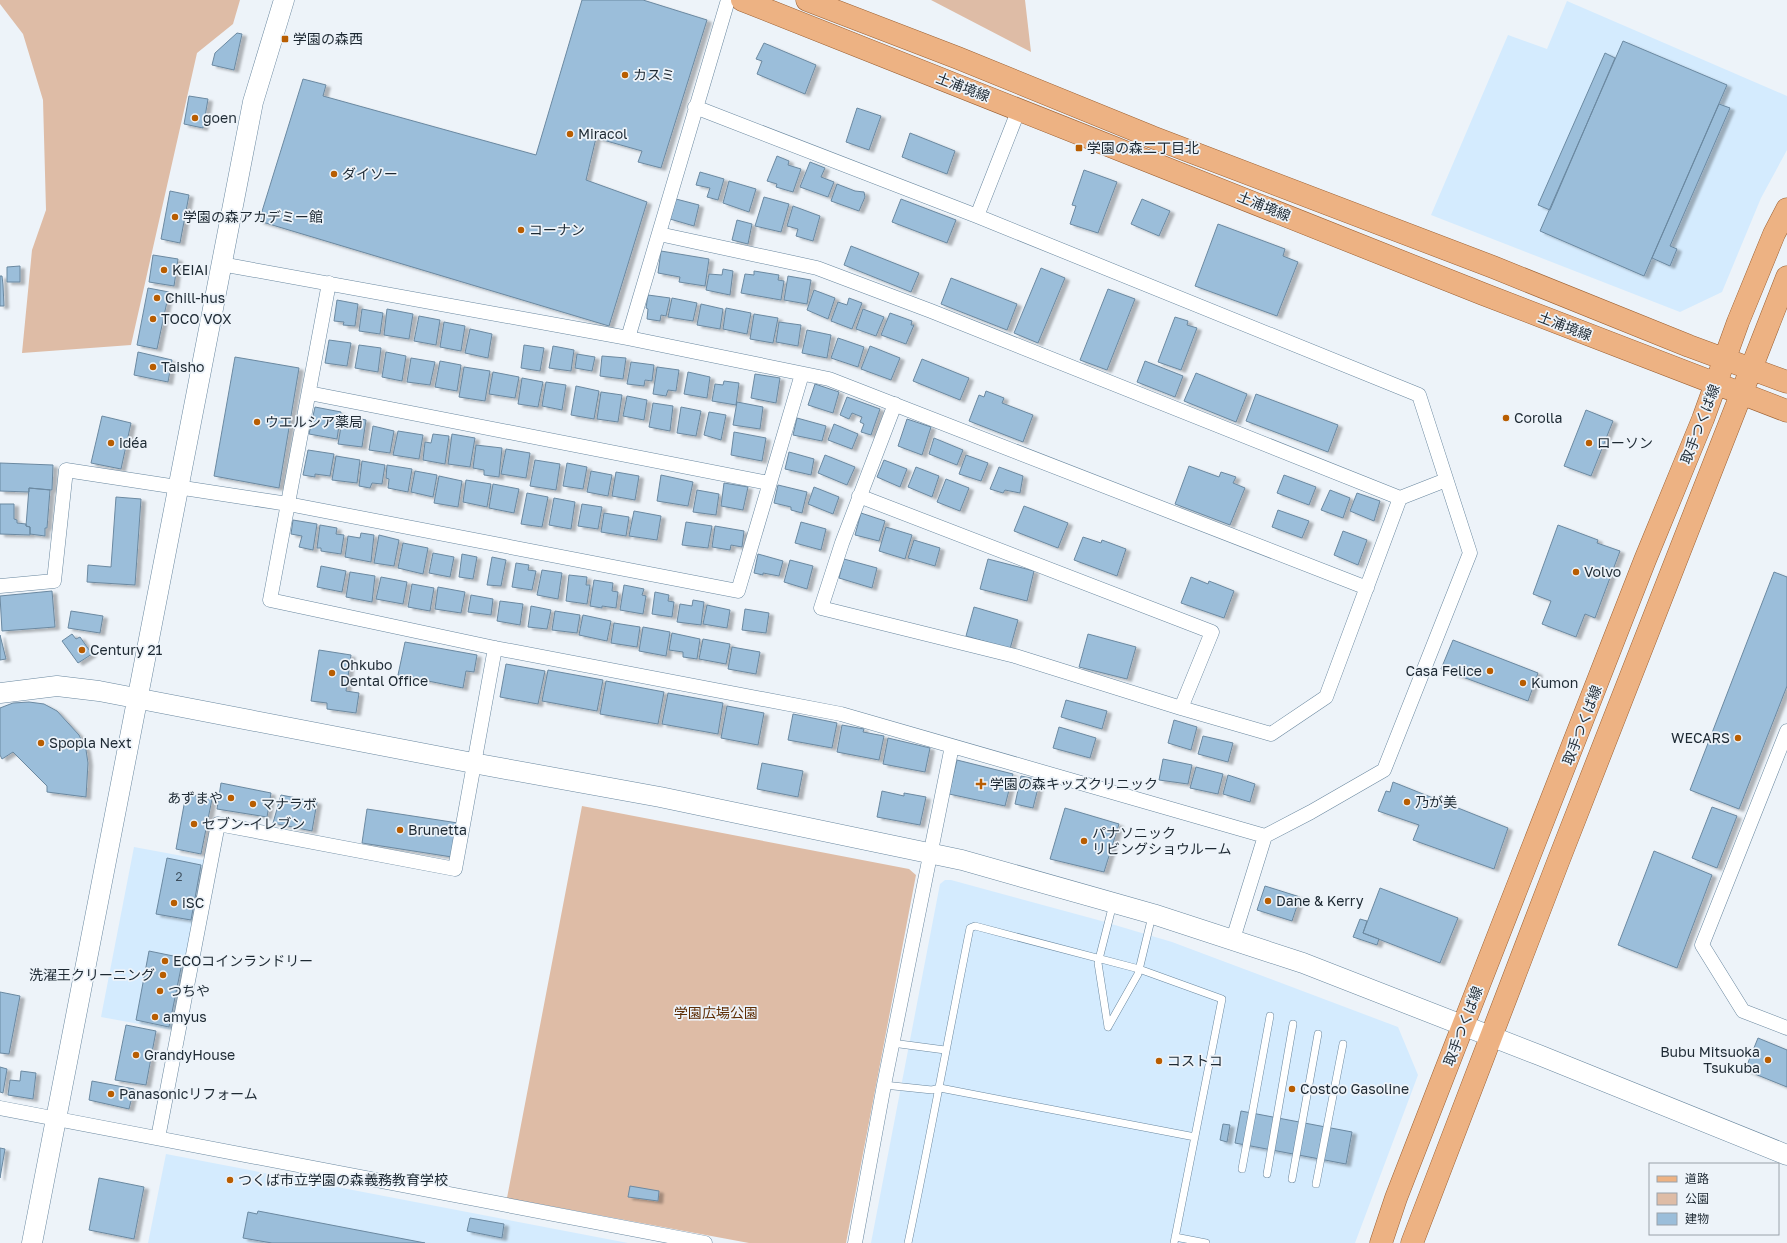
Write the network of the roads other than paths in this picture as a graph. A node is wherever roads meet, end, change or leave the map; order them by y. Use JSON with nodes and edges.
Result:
{"nodes":[{"id":1,"x":284,"y":0,"type":"edge"},
{"id":2,"x":728,"y":0,"type":"edge"},
{"id":3,"x":742,"y":0,"type":"edge"},
{"id":4,"x":807,"y":0,"type":"edge"},
{"id":5,"x":695,"y":107,"type":"junction"},
{"id":6,"x":1019,"y":109,"type":"junction"},
{"id":7,"x":1787,"y":209,"type":"edge"},
{"id":8,"x":977,"y":216,"type":"junction"},
{"id":9,"x":659,"y":234,"type":"junction"},
{"id":10,"x":221,"y":264,"type":"junction"},
{"id":11,"x":1787,"y":277,"type":"edge"},
{"id":12,"x":329,"y":283,"type":"junction"},
{"id":13,"x":628,"y":338,"type":"junction"},
{"id":14,"x":1724,"y":360,"type":"junction"},
{"id":15,"x":1750,"y":369,"type":"junction"},
{"id":16,"x":802,"y":374,"type":"junction"},
{"id":17,"x":1787,"y":382,"type":"edge"},
{"id":18,"x":1716,"y":384,"type":"junction"},
{"id":19,"x":308,"y":393,"type":"junction"},
{"id":20,"x":1741,"y":394,"type":"junction"},
{"id":21,"x":895,"y":404,"type":"junction"},
{"id":22,"x":1787,"y":411,"type":"edge"},
{"id":23,"x":1446,"y":480,"type":"junction"},
{"id":24,"x":770,"y":483,"type":"junction"},
{"id":25,"x":178,"y":487,"type":"junction"},
{"id":26,"x":860,"y":496,"type":"junction"},
{"id":27,"x":1400,"y":498,"type":"junction"},
{"id":28,"x":288,"y":504,"type":"junction"},
{"id":29,"x":0,"y":586,"type":"edge"},
{"id":30,"x":1367,"y":588,"type":"junction"},
{"id":31,"x":495,"y":648,"type":"junction"},
{"id":32,"x":0,"y":693,"type":"edge"},
{"id":33,"x":138,"y":698,"type":"junction"},
{"id":34,"x":1181,"y":708,"type":"junction"},
{"id":35,"x":1787,"y":731,"type":"edge"},
{"id":36,"x":952,"y":746,"type":"junction"},
{"id":37,"x":473,"y":763,"type":"junction"},
{"id":38,"x":1265,"y":836,"type":"junction"},
{"id":39,"x":929,"y":853,"type":"junction"},
{"id":40,"x":1113,"y":902,"type":"junction"},
{"id":41,"x":1153,"y":914,"type":"junction"},
{"id":42,"x":1233,"y":939,"type":"junction"},
{"id":43,"x":1099,"y":958,"type":"junction"},
{"id":44,"x":1139,"y":969,"type":"junction"},
{"id":45,"x":1270,"y":1016,"type":"dead end"},
{"id":46,"x":1294,"y":1024,"type":"dead end"},
{"id":47,"x":1463,"y":1026,"type":"junction"},
{"id":48,"x":1787,"y":1028,"type":"edge"},
{"id":49,"x":1318,"y":1034,"type":"dead end"},
{"id":50,"x":1491,"y":1036,"type":"junction"},
{"id":51,"x":892,"y":1043,"type":"junction"},
{"id":52,"x":1343,"y":1044,"type":"dead end"},
{"id":53,"x":946,"y":1050,"type":"junction"},
{"id":54,"x":884,"y":1085,"type":"junction"},
{"id":55,"x":940,"y":1088,"type":"junction"},
{"id":56,"x":0,"y":1108,"type":"edge"},
{"id":57,"x":56,"y":1118,"type":"junction"},
{"id":58,"x":1195,"y":1137,"type":"junction"},
{"id":59,"x":158,"y":1138,"type":"junction"},
{"id":60,"x":1787,"y":1155,"type":"edge"},
{"id":61,"x":1242,"y":1169,"type":"dead end"},
{"id":62,"x":1267,"y":1174,"type":"dead end"},
{"id":63,"x":1292,"y":1179,"type":"dead end"},
{"id":64,"x":1316,"y":1184,"type":"dead end"},
{"id":65,"x":1174,"y":1240,"type":"edge"},
{"id":66,"x":32,"y":1243,"type":"edge"},
{"id":67,"x":705,"y":1243,"type":"edge"},
{"id":68,"x":855,"y":1243,"type":"edge"},
{"id":69,"x":908,"y":1243,"type":"edge"},
{"id":70,"x":1206,"y":1243,"type":"edge"},
{"id":71,"x":1381,"y":1243,"type":"edge"},
{"id":72,"x":1412,"y":1243,"type":"edge"}],
"edges":[{"from":1,"to":10,"type":"street"},
{"from":2,"to":5,"type":"street"},
{"from":3,"to":6,"type":"main road","name":"土浦境線"},
{"from":4,"to":14,"type":"main road","name":"土浦境線"},
{"from":5,"to":8,"type":"street"},
{"from":5,"to":9,"type":"street"},
{"from":6,"to":8,"type":"street"},
{"from":6,"to":18,"type":"main road","name":"土浦境線"},
{"from":7,"to":14,"type":"main road","name":"取手つくば線"},
{"from":8,"to":23,"type":"street"},
{"from":9,"to":13,"type":"street"},
{"from":9,"to":27,"type":"street"},
{"from":10,"to":12,"type":"street"},
{"from":10,"to":25,"type":"street"},
{"from":11,"to":15,"type":"main road","name":"取手つくば線"},
{"from":12,"to":13,"type":"street"},
{"from":12,"to":19,"type":"street"},
{"from":13,"to":16,"type":"street"},
{"from":14,"to":15,"type":"main road","name":"土浦境線"},
{"from":14,"to":18,"type":"main road","name":"取手つくば線"},
{"from":15,"to":17,"type":"main road","name":"土浦境線"},
{"from":15,"to":20,"type":"main road","name":"取手つくば線"},
{"from":16,"to":21,"type":"street"},
{"from":16,"to":24,"type":"street"},
{"from":18,"to":20,"type":"main road","name":"土浦境線"},
{"from":18,"to":47,"type":"main road","name":"取手つくば線"},
{"from":19,"to":24,"type":"street"},
{"from":19,"to":28,"type":"street"},
{"from":20,"to":22,"type":"main road","name":"土浦境線"},
{"from":20,"to":50,"type":"main road","name":"取手つくば線"},
{"from":21,"to":26,"type":"street"},
{"from":21,"to":30,"type":"street"},
{"from":23,"to":27,"type":"street"},
{"from":23,"to":38,"type":"street"},
{"from":24,"to":28,"type":"street"},
{"from":25,"to":28,"type":"street"},
{"from":25,"to":29,"type":"street"},
{"from":25,"to":33,"type":"street"},
{"from":26,"to":34,"type":"street"},
{"from":26,"to":34,"type":"street"},
{"from":27,"to":30,"type":"street"},
{"from":28,"to":31,"type":"street"},
{"from":30,"to":34,"type":"street"},
{"from":31,"to":36,"type":"street"},
{"from":31,"to":37,"type":"street"},
{"from":32,"to":33,"type":"street"},
{"from":33,"to":37,"type":"street"},
{"from":33,"to":57,"type":"street"},
{"from":35,"to":48,"type":"street"},
{"from":36,"to":38,"type":"street"},
{"from":36,"to":39,"type":"street"},
{"from":37,"to":39,"type":"street"},
{"from":37,"to":59,"type":"street"},
{"from":38,"to":42,"type":"street"},
{"from":39,"to":40,"type":"street"},
{"from":39,"to":51,"type":"street"},
{"from":40,"to":41,"type":"street"},
{"from":40,"to":43,"type":"lane"},
{"from":41,"to":42,"type":"street"},
{"from":41,"to":44,"type":"lane"},
{"from":42,"to":47,"type":"street"},
{"from":43,"to":44,"type":"lane"},
{"from":43,"to":44,"type":"lane"},
{"from":43,"to":53,"type":"lane"},
{"from":44,"to":58,"type":"lane"},
{"from":45,"to":61,"type":"lane"},
{"from":46,"to":62,"type":"lane"},
{"from":47,"to":50,"type":"street"},
{"from":47,"to":71,"type":"main road","name":"取手つくば線"},
{"from":49,"to":63,"type":"lane"},
{"from":50,"to":60,"type":"street"},
{"from":50,"to":72,"type":"main road","name":"取手つくば線"},
{"from":51,"to":53,"type":"lane"},
{"from":51,"to":54,"type":"street"},
{"from":52,"to":64,"type":"lane"},
{"from":53,"to":55,"type":"lane"},
{"from":54,"to":55,"type":"lane"},
{"from":54,"to":68,"type":"street"},
{"from":55,"to":58,"type":"lane"},
{"from":55,"to":69,"type":"lane"},
{"from":56,"to":57,"type":"street"},
{"from":57,"to":59,"type":"street"},
{"from":57,"to":66,"type":"street"},
{"from":58,"to":65,"type":"lane"},
{"from":59,"to":67,"type":"street"},
{"from":65,"to":70,"type":"lane"}]}
